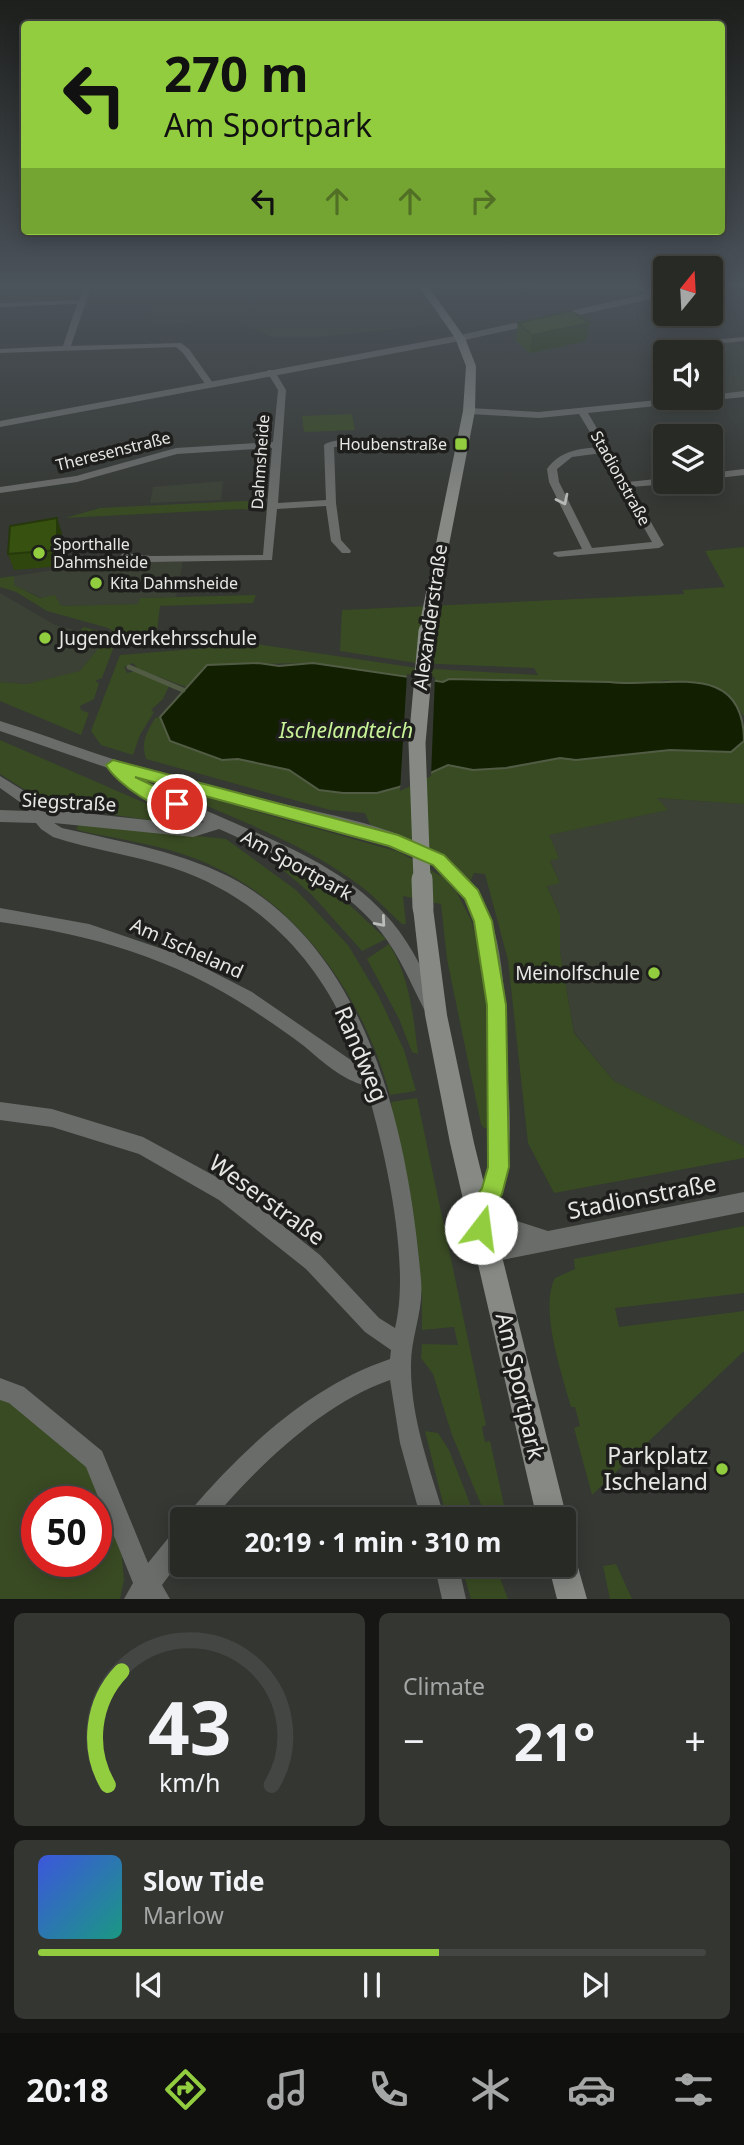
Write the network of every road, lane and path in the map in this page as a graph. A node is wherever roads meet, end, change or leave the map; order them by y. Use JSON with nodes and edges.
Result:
{"nodes":[{"id":1,"x":193,"y":361,"type":"edge"},
{"id":2,"x":334,"y":361,"type":"edge"},
{"id":3,"x":469,"y":361,"type":"edge"},
{"id":4,"x":271,"y":372,"type":"junction"},
{"id":5,"x":209,"y":383,"type":"junction"},
{"id":6,"x":744,"y":394,"type":"edge"},
{"id":7,"x":723,"y":396,"type":"edge"},
{"id":8,"x":653,"y":402,"type":"edge"},
{"id":9,"x":469,"y":411,"type":"junction"},
{"id":10,"x":583,"y":412,"type":"junction"},
{"id":11,"x":0,"y":424,"type":"edge"},
{"id":12,"x":352,"y":443,"type":"dead end"},
{"id":13,"x":275,"y":445,"type":"junction"},
{"id":14,"x":605,"y":450,"type":"junction"},
{"id":15,"x":744,"y":472,"type":"edge"},
{"id":16,"x":723,"y":474,"type":"edge"},
{"id":17,"x":653,"y":482,"type":"edge"},
{"id":18,"x":625,"y":485,"type":"junction"},
{"id":19,"x":0,"y":490,"type":"edge"},
{"id":20,"x":331,"y":503,"type":"junction"},
{"id":21,"x":274,"y":506,"type":"junction"},
{"id":22,"x":346,"y":551,"type":"dead end"},
{"id":23,"x":589,"y":551,"type":"junction"},
{"id":24,"x":558,"y":554,"type":"dead end"},
{"id":25,"x":124,"y":556,"type":"dead end"},
{"id":26,"x":0,"y":726,"type":"edge"},
{"id":27,"x":113,"y":765,"type":"junction"},
{"id":28,"x":0,"y":781,"type":"edge"},
{"id":29,"x":0,"y":816,"type":"edge"},
{"id":30,"x":41,"y":818,"type":"junction"},
{"id":31,"x":219,"y":823,"type":"junction"},
{"id":32,"x":0,"y":915,"type":"edge"},
{"id":33,"x":436,"y":1015,"type":"junction"},
{"id":34,"x":375,"y":1080,"type":"junction"},
{"id":35,"x":0,"y":1111,"type":"edge"},
{"id":36,"x":744,"y":1202,"type":"edge"},
{"id":37,"x":478,"y":1212,"type":"junction"},
{"id":38,"x":549,"y":1241,"type":"junction"},
{"id":39,"x":487,"y":1253,"type":"junction"},
{"id":40,"x":401,"y":1356,"type":"junction"},
{"id":41,"x":0,"y":1389,"type":"edge"},
{"id":42,"x":207,"y":1507,"type":"edge"},
{"id":43,"x":430,"y":1507,"type":"edge"},
{"id":44,"x":549,"y":1507,"type":"edge"},
{"id":45,"x":170,"y":1557,"type":"edge"},
{"id":46,"x":449,"y":1577,"type":"edge"},
{"id":47,"x":566,"y":1577,"type":"edge"},
{"id":48,"x":146,"y":1594,"type":"edge"},
{"id":49,"x":454,"y":1599,"type":"edge"},
{"id":50,"x":572,"y":1599,"type":"edge"}],
"edges":[{"from":1,"to":5,"type":"street"},
{"from":2,"to":4,"type":"street"},
{"from":3,"to":9,"type":"main road","name":"Alexanderstraße"},
{"from":4,"to":5,"type":"street"},
{"from":4,"to":13,"type":"street","name":"Dahmsheide"},
{"from":5,"to":11,"type":"street"},
{"from":6,"to":7,"type":"street"},
{"from":8,"to":10,"type":"street"},
{"from":9,"to":10,"type":"street"},
{"from":9,"to":33,"type":"main road","name":"Alexanderstraße","bridge":true},
{"from":10,"to":14,"type":"street","name":"Stadionstraße"},
{"from":12,"to":20,"type":"street"},
{"from":13,"to":19,"type":"street","name":"Theresenstraße"},
{"from":13,"to":21,"type":"street","name":"Dahmsheide"},
{"from":14,"to":18,"type":"street","name":"Stadionstraße"},
{"from":14,"to":23,"type":"street","one_way":true},
{"from":15,"to":16,"type":"street"},
{"from":17,"to":18,"type":"street"},
{"from":18,"to":23,"type":"street","name":"Stadionstraße"},
{"from":20,"to":21,"type":"street"},
{"from":20,"to":22,"type":"street"},
{"from":21,"to":25,"type":"street","name":"Dahmsheide"},
{"from":23,"to":24,"type":"street"},
{"from":26,"to":27,"type":"street","name":"Am Sportpark"},
{"from":27,"to":31,"type":"street","name":"Am Sportpark"},
{"from":27,"to":37,"type":"street","name":"Am Sportpark"},
{"from":28,"to":30,"type":"street","name":"Randweg"},
{"from":29,"to":30,"type":"street","name":"Siegstraße"},
{"from":30,"to":31,"type":"street","name":"Siegstraße"},
{"from":30,"to":34,"type":"street","name":"Randweg"},
{"from":31,"to":33,"type":"street","name":"Am Sportpark","one_way":true},
{"from":32,"to":34,"type":"street","name":"Am Ischeland"},
{"from":33,"to":37,"type":"main road","name":"Alexanderstraße"},
{"from":34,"to":40,"type":"street","name":"Randweg"},
{"from":35,"to":40,"type":"street","name":"Weserstraße"},
{"from":36,"to":38,"type":"street","name":"Stadionstraße"},
{"from":37,"to":38,"type":"street","name":"Stadionstraße"},
{"from":37,"to":39,"type":"main road","name":"Alexanderstraße"},
{"from":38,"to":39,"type":"street","name":"Stadionstraße"},
{"from":39,"to":44,"type":"main road","name":"Am Sportpark"},
{"from":40,"to":42,"type":"street"},
{"from":40,"to":43,"type":"street","name":"Randweg"},
{"from":41,"to":48,"type":"street"},
{"from":45,"to":48,"type":"street"},
{"from":46,"to":49,"type":"street"},
{"from":47,"to":50,"type":"main road"}]}
